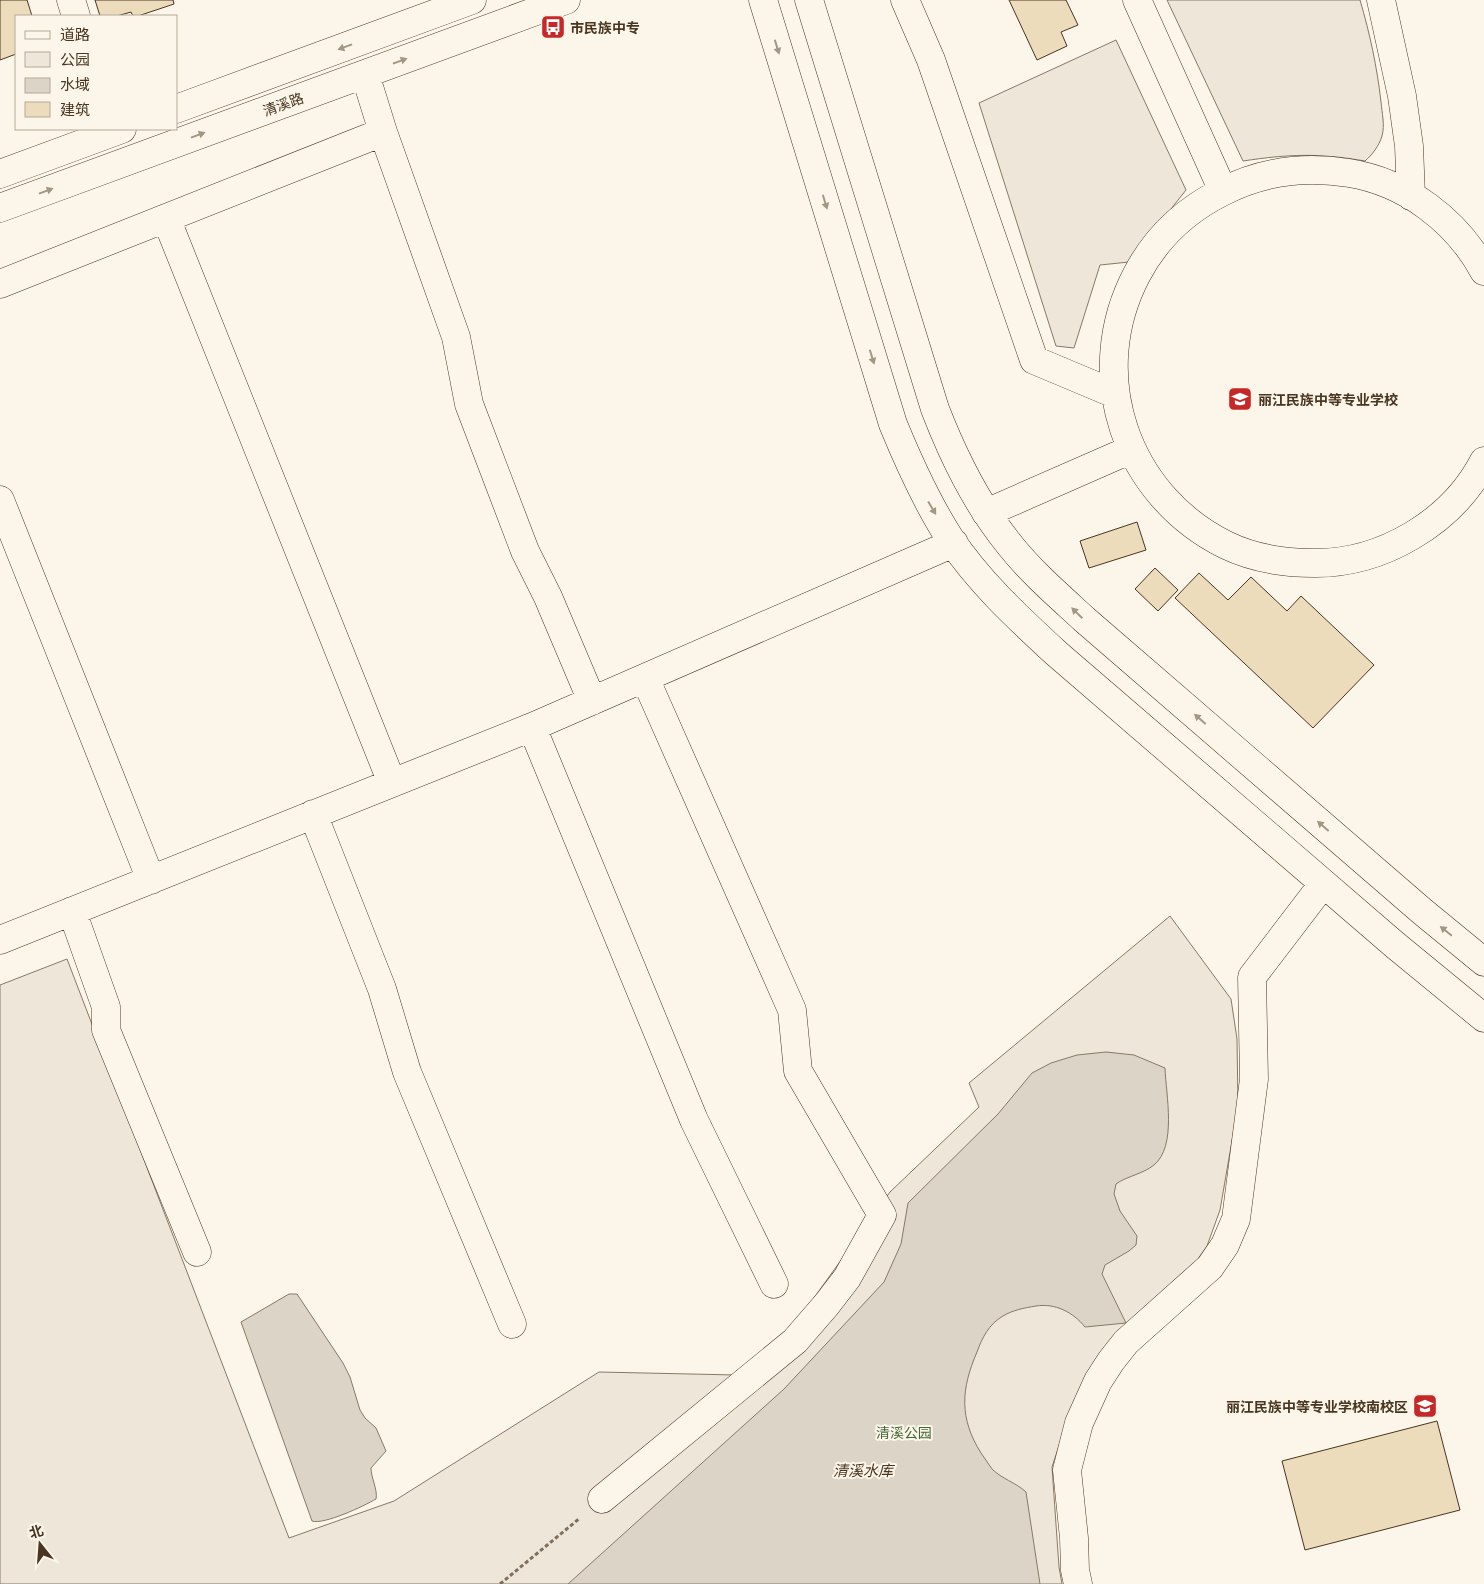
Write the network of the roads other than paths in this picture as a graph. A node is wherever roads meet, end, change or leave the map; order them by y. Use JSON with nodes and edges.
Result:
{"nodes":[{"id":1,"x":71,"y":0,"type":"edge"},
{"id":2,"x":472,"y":0,"type":"edge"},
{"id":3,"x":566,"y":0,"type":"edge"},
{"id":4,"x":763,"y":0,"type":"edge"},
{"id":5,"x":808,"y":0,"type":"edge"},
{"id":6,"x":905,"y":0,"type":"edge"},
{"id":7,"x":1137,"y":0,"type":"edge"},
{"id":8,"x":1381,"y":0,"type":"edge"},
{"id":9,"x":76,"y":15,"type":"edge"},
{"id":10,"x":365,"y":74,"type":"junction"},
{"id":11,"x":178,"y":108,"type":"edge"},
{"id":12,"x":118,"y":130,"type":"edge"},
{"id":13,"x":383,"y":132,"type":"junction"},
{"id":14,"x":0,"y":174,"type":"edge"},
{"id":15,"x":1223,"y":191,"type":"junction"},
{"id":16,"x":1411,"y":196,"type":"junction"},
{"id":17,"x":0,"y":208,"type":"edge"},
{"id":18,"x":166,"y":218,"type":"junction"},
{"id":19,"x":1484,"y":271,"type":"edge"},
{"id":20,"x":0,"y":284,"type":"edge"},
{"id":21,"x":1115,"y":394,"type":"junction"},
{"id":22,"x":1132,"y":449,"type":"junction"},
{"id":23,"x":1484,"y":461,"type":"edge"},
{"id":24,"x":0,"y":500,"type":"edge"},
{"id":25,"x":986,"y":513,"type":"junction"},
{"id":26,"x":954,"y":543,"type":"junction"},
{"id":27,"x":645,"y":678,"type":"junction"},
{"id":28,"x":592,"y":701,"type":"junction"},
{"id":29,"x":532,"y":727,"type":"junction"},
{"id":30,"x":392,"y":783,"type":"junction"},
{"id":31,"x":313,"y":814,"type":"junction"},
{"id":32,"x":151,"y":880,"type":"junction"},
{"id":33,"x":1323,"y":884,"type":"junction"},
{"id":34,"x":72,"y":911,"type":"junction"},
{"id":35,"x":0,"y":940,"type":"edge"},
{"id":36,"x":1484,"y":962,"type":"edge"},
{"id":37,"x":1484,"y":1018,"type":"edge"},
{"id":38,"x":197,"y":1252,"type":"dead end"},
{"id":39,"x":774,"y":1284,"type":"dead end"},
{"id":40,"x":512,"y":1324,"type":"dead end"},
{"id":41,"x":602,"y":1499,"type":"road end"},
{"id":42,"x":1078,"y":1584,"type":"edge"}],
"edges":[{"from":1,"to":9,"type":"street"},
{"from":2,"to":11,"type":"street","one_way":true},
{"from":10,"to":3,"type":"street","name":"清溪路","one_way":true},
{"from":4,"to":26,"type":"street","one_way":true},
{"from":5,"to":25,"type":"street"},
{"from":6,"to":21,"type":"street"},
{"from":7,"to":15,"type":"street"},
{"from":8,"to":16,"type":"street"},
{"from":10,"to":13,"type":"street"},
{"from":17,"to":10,"type":"street","name":"清溪路","one_way":true},
{"from":12,"to":14,"type":"street"},
{"from":13,"to":18,"type":"street"},
{"from":13,"to":28,"type":"street"},
{"from":15,"to":16,"type":"street"},
{"from":15,"to":21,"type":"street"},
{"from":16,"to":19,"type":"street"},
{"from":18,"to":20,"type":"street"},
{"from":18,"to":30,"type":"street"},
{"from":21,"to":22,"type":"street"},
{"from":22,"to":23,"type":"street"},
{"from":22,"to":25,"type":"street"},
{"from":24,"to":32,"type":"street"},
{"from":36,"to":25,"type":"street","one_way":true},
{"from":26,"to":27,"type":"street"},
{"from":26,"to":33,"type":"street"},
{"from":27,"to":28,"type":"street"},
{"from":27,"to":41,"type":"street"},
{"from":28,"to":29,"type":"street"},
{"from":29,"to":30,"type":"street"},
{"from":29,"to":39,"type":"street"},
{"from":30,"to":31,"type":"street"},
{"from":31,"to":32,"type":"street"},
{"from":31,"to":40,"type":"street"},
{"from":32,"to":34,"type":"street"},
{"from":33,"to":37,"type":"street"},
{"from":33,"to":42,"type":"street"},
{"from":34,"to":35,"type":"street"},
{"from":34,"to":38,"type":"street"}]}
